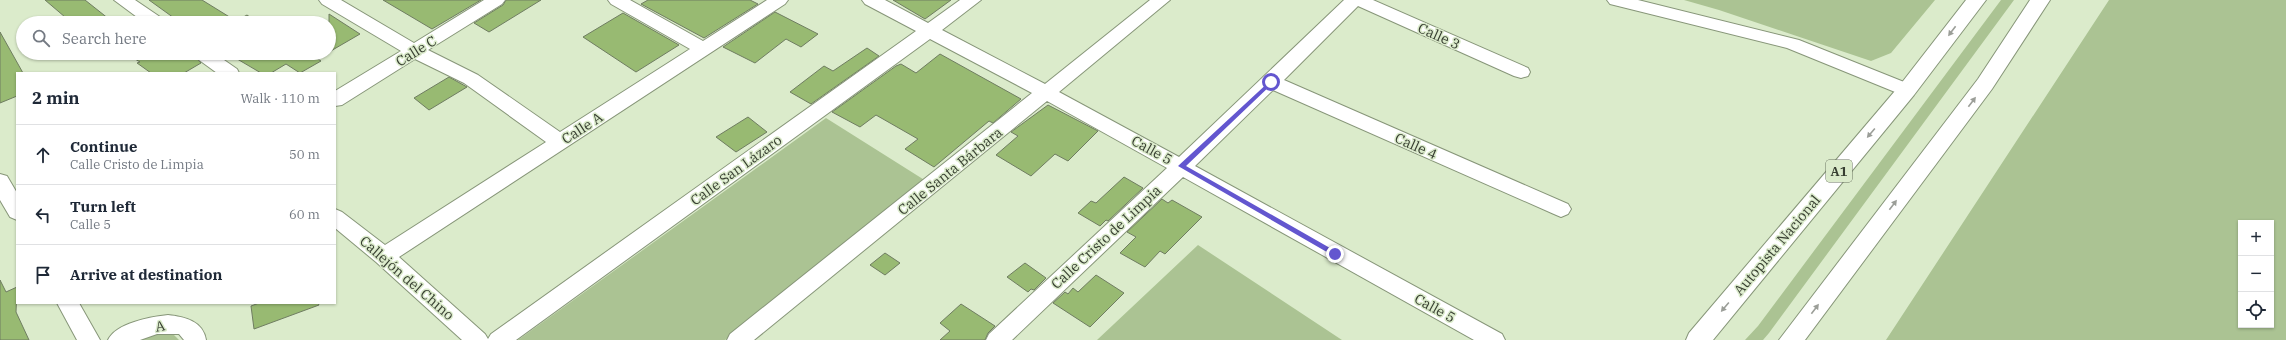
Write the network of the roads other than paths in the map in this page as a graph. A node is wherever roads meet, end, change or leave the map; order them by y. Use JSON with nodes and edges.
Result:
{"nodes":[{"id":1,"x":123,"y":0,"type":"edge"},
{"id":2,"x":328,"y":0,"type":"edge"},
{"id":3,"x":496,"y":0,"type":"edge"},
{"id":4,"x":779,"y":0,"type":"edge"},
{"id":5,"x":871,"y":0,"type":"edge"},
{"id":6,"x":972,"y":0,"type":"edge"},
{"id":7,"x":1161,"y":0,"type":"edge"},
{"id":8,"x":1354,"y":0,"type":"edge"},
{"id":9,"x":1358,"y":0,"type":"edge"},
{"id":10,"x":1616,"y":0,"type":"edge"},
{"id":11,"x":1976,"y":0,"type":"edge"},
{"id":12,"x":2040,"y":0,"type":"edge"},
{"id":13,"x":631,"y":3,"type":"edge"},
{"id":14,"x":147,"y":16,"type":"edge"},
{"id":15,"x":929,"y":32,"type":"junction"},
{"id":16,"x":703,"y":50,"type":"junction"},
{"id":17,"x":415,"y":51,"type":"junction"},
{"id":18,"x":211,"y":60,"type":"edge"},
{"id":19,"x":229,"y":72,"type":"edge"},
{"id":20,"x":1521,"y":72,"type":"dead end"},
{"id":21,"x":1271,"y":82,"type":"junction"},
{"id":22,"x":1907,"y":90,"type":"junction"},
{"id":23,"x":1047,"y":93,"type":"junction"},
{"id":24,"x":336,"y":99,"type":"edge"},
{"id":25,"x":560,"y":142,"type":"junction"},
{"id":26,"x":1181,"y":166,"type":"junction"},
{"id":27,"x":0,"y":181,"type":"edge"},
{"id":28,"x":16,"y":210,"type":"edge"},
{"id":29,"x":1561,"y":210,"type":"dead end"},
{"id":30,"x":336,"y":218,"type":"edge"},
{"id":31,"x":384,"y":256,"type":"junction"},
{"id":32,"x":69,"y":304,"type":"edge"},
{"id":33,"x":89,"y":340,"type":"edge"},
{"id":34,"x":119,"y":340,"type":"edge"},
{"id":35,"x":195,"y":340,"type":"edge"},
{"id":36,"x":477,"y":340,"type":"edge"},
{"id":37,"x":499,"y":340,"type":"edge"},
{"id":38,"x":738,"y":340,"type":"edge"},
{"id":39,"x":997,"y":340,"type":"edge"},
{"id":40,"x":1494,"y":340,"type":"edge"},
{"id":41,"x":1698,"y":340,"type":"edge"},
{"id":42,"x":1791,"y":340,"type":"edge"}],
"edges":[{"from":1,"to":14,"type":"street"},
{"from":2,"to":17,"type":"street"},
{"from":3,"to":17,"type":"street","name":"Calle C"},
{"from":4,"to":16,"type":"street","name":"Calle A"},
{"from":5,"to":15,"type":"street","name":"Calle 5"},
{"from":6,"to":15,"type":"street","name":"Calle San Lázaro"},
{"from":7,"to":23,"type":"street","name":"Calle Santa Bárbara"},
{"from":8,"to":21,"type":"street","name":"Calle Cristo de Limpia"},
{"from":9,"to":20,"type":"street","name":"Calle 3"},
{"from":10,"to":22,"type":"street"},
{"from":11,"to":22,"type":"highway","name":"Autopista Nacional","number":"A1","one_way":true},
{"from":42,"to":12,"type":"highway","one_way":true},
{"from":13,"to":16,"type":"street"},
{"from":15,"to":23,"type":"street","name":"Calle 5"},
{"from":15,"to":37,"type":"street","name":"Calle San Lázaro"},
{"from":16,"to":25,"type":"street","name":"Calle A"},
{"from":17,"to":24,"type":"street","name":"Calle C"},
{"from":17,"to":25,"type":"street"},
{"from":18,"to":19,"type":"street"},
{"from":21,"to":26,"type":"street","name":"Calle Cristo de Limpia"},
{"from":21,"to":29,"type":"street","name":"Calle 4"},
{"from":22,"to":41,"type":"highway","name":"Autopista Nacional","number":"A1","one_way":true},
{"from":23,"to":26,"type":"street","name":"Calle 5"},
{"from":23,"to":38,"type":"street","name":"Calle Santa Bárbara"},
{"from":25,"to":31,"type":"street","name":"Calle A"},
{"from":26,"to":39,"type":"street","name":"Calle Cristo de Limpia"},
{"from":26,"to":40,"type":"street","name":"Calle 5"},
{"from":27,"to":28,"type":"street"},
{"from":30,"to":31,"type":"street","name":"Callejón del Chino"},
{"from":31,"to":36,"type":"street","name":"Callejón del Chino"},
{"from":32,"to":33,"type":"street"},
{"from":34,"to":35,"type":"street","name":"A"}]}
